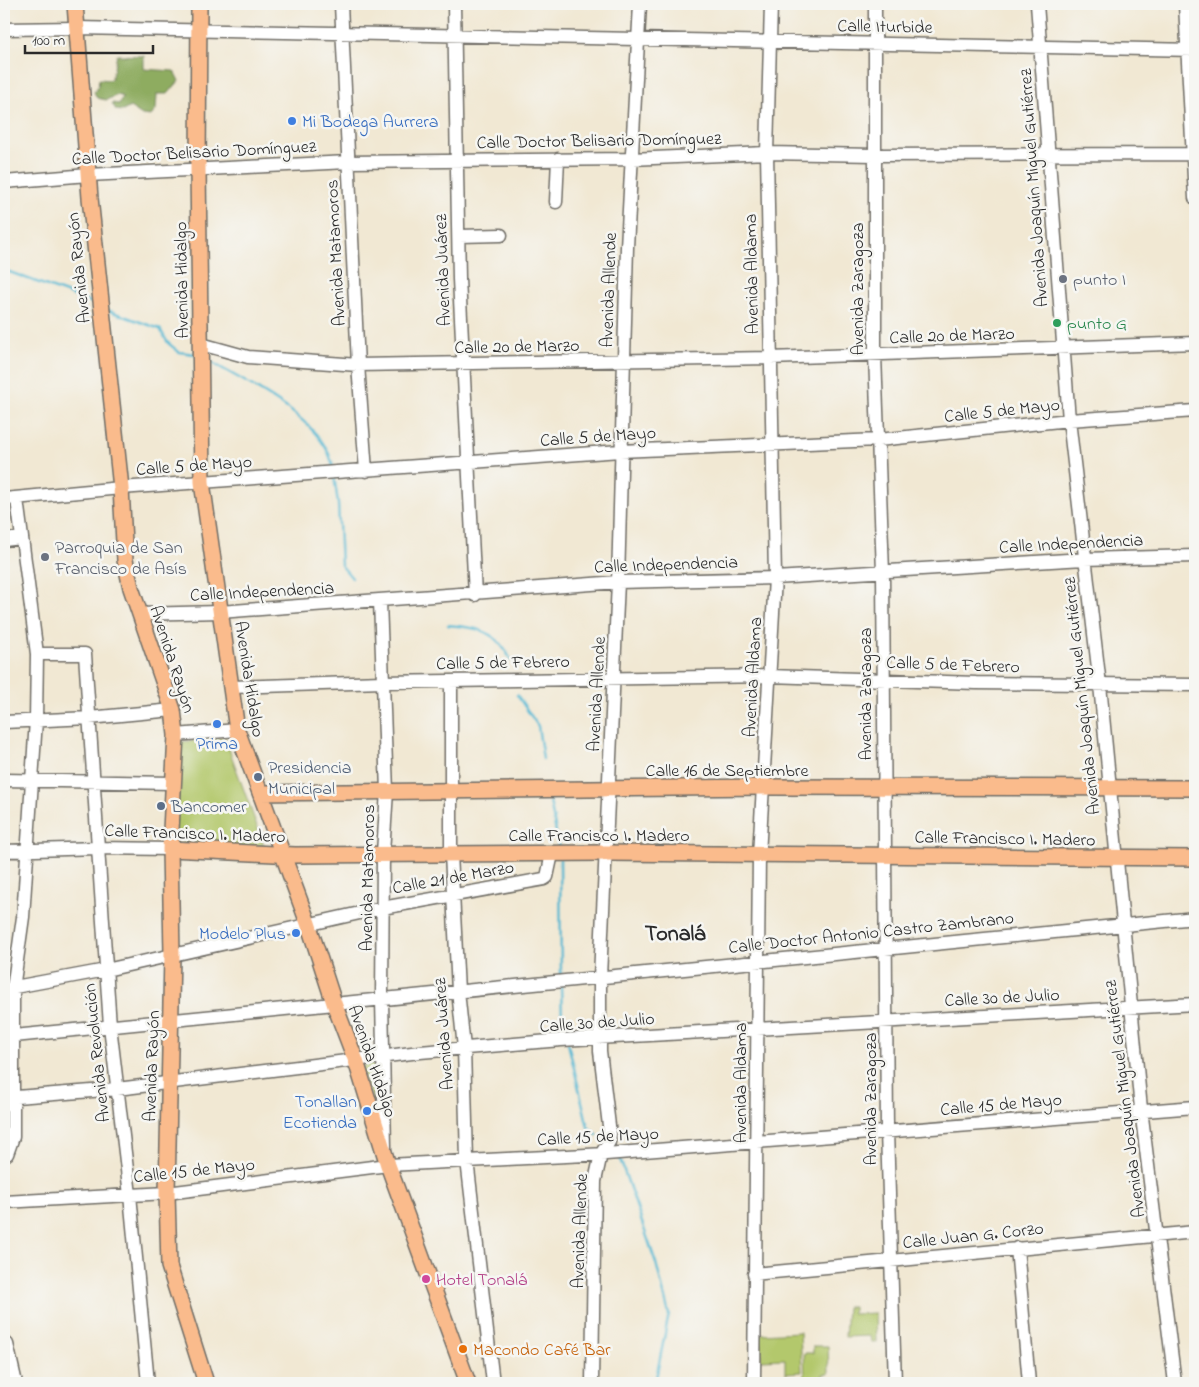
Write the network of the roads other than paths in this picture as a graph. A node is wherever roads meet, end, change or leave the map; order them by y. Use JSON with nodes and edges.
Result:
{"nodes":[{"id":1,"x":75,"y":4,"type":"edge"},
{"id":2,"x":199,"y":4,"type":"edge"},
{"id":3,"x":340,"y":4,"type":"edge"},
{"id":4,"x":454,"y":4,"type":"edge"},
{"id":5,"x":640,"y":4,"type":"edge"},
{"id":6,"x":771,"y":4,"type":"edge"},
{"id":7,"x":875,"y":4,"type":"edge"},
{"id":8,"x":1037,"y":4,"type":"edge"},
{"id":9,"x":1185,"y":4,"type":"edge"},
{"id":10,"x":4,"y":28,"type":"edge"},
{"id":11,"x":76,"y":28,"type":"junction"},
{"id":12,"x":199,"y":30,"type":"junction"},
{"id":13,"x":342,"y":33,"type":"junction"},
{"id":14,"x":454,"y":35,"type":"junction"},
{"id":15,"x":638,"y":39,"type":"junction"},
{"id":16,"x":772,"y":41,"type":"junction"},
{"id":17,"x":874,"y":43,"type":"junction"},
{"id":18,"x":1040,"y":47,"type":"junction"},
{"id":19,"x":1192,"y":50,"type":"edge"},
{"id":20,"x":768,"y":153,"type":"junction"},
{"id":21,"x":1047,"y":154,"type":"junction"},
{"id":22,"x":1195,"y":154,"type":"edge"},
{"id":23,"x":874,"y":156,"type":"junction"},
{"id":24,"x":558,"y":159,"type":"junction"},
{"id":25,"x":631,"y":159,"type":"junction"},
{"id":26,"x":456,"y":160,"type":"junction"},
{"id":27,"x":348,"y":162,"type":"junction"},
{"id":28,"x":198,"y":169,"type":"junction"},
{"id":29,"x":88,"y":175,"type":"junction"},
{"id":30,"x":4,"y":182,"type":"edge"},
{"id":31,"x":1195,"y":198,"type":"edge"},
{"id":32,"x":556,"y":202,"type":"dead end"},
{"id":33,"x":501,"y":235,"type":"dead end"},
{"id":34,"x":459,"y":236,"type":"junction"},
{"id":35,"x":1195,"y":343,"type":"edge"},
{"id":36,"x":201,"y":346,"type":"junction"},
{"id":37,"x":1063,"y":349,"type":"junction"},
{"id":38,"x":875,"y":355,"type":"junction"},
{"id":39,"x":770,"y":358,"type":"junction"},
{"id":40,"x":622,"y":362,"type":"junction"},
{"id":41,"x":464,"y":364,"type":"junction"},
{"id":42,"x":358,"y":365,"type":"junction"},
{"id":43,"x":1195,"y":411,"type":"edge"},
{"id":44,"x":1069,"y":420,"type":"junction"},
{"id":45,"x":878,"y":440,"type":"junction"},
{"id":46,"x":773,"y":445,"type":"junction"},
{"id":47,"x":620,"y":451,"type":"junction"},
{"id":48,"x":467,"y":463,"type":"junction"},
{"id":49,"x":366,"y":471,"type":"junction"},
{"id":50,"x":202,"y":482,"type":"junction"},
{"id":51,"x":121,"y":488,"type":"junction"},
{"id":52,"x":4,"y":499,"type":"edge"},
{"id":53,"x":17,"y":499,"type":"junction"},
{"id":54,"x":22,"y":538,"type":"junction"},
{"id":55,"x":4,"y":540,"type":"edge"},
{"id":56,"x":1195,"y":556,"type":"edge"},
{"id":57,"x":1084,"y":559,"type":"junction"},
{"id":58,"x":883,"y":572,"type":"junction"},
{"id":59,"x":775,"y":578,"type":"junction"},
{"id":60,"x":618,"y":582,"type":"junction"},
{"id":61,"x":476,"y":594,"type":"junction"},
{"id":62,"x":380,"y":601,"type":"junction"},
{"id":63,"x":220,"y":612,"type":"junction"},
{"id":64,"x":139,"y":614,"type":"junction"},
{"id":65,"x":37,"y":654,"type":"junction"},
{"id":66,"x":769,"y":676,"type":"junction"},
{"id":67,"x":614,"y":677,"type":"junction"},
{"id":68,"x":882,"y":679,"type":"junction"},
{"id":69,"x":451,"y":681,"type":"junction"},
{"id":70,"x":382,"y":682,"type":"junction"},
{"id":71,"x":1100,"y":685,"type":"junction"},
{"id":72,"x":1195,"y":685,"type":"edge"},
{"id":73,"x":231,"y":687,"type":"junction"},
{"id":74,"x":173,"y":710,"type":"junction"},
{"id":75,"x":90,"y":718,"type":"junction"},
{"id":76,"x":36,"y":720,"type":"junction"},
{"id":77,"x":4,"y":722,"type":"edge"},
{"id":78,"x":237,"y":730,"type":"junction"},
{"id":79,"x":176,"y":735,"type":"junction"},
{"id":80,"x":4,"y":780,"type":"edge"},
{"id":81,"x":32,"y":781,"type":"junction"},
{"id":82,"x":92,"y":782,"type":"junction"},
{"id":83,"x":172,"y":784,"type":"junction"},
{"id":84,"x":764,"y":787,"type":"junction"},
{"id":85,"x":1110,"y":788,"type":"junction"},
{"id":86,"x":1195,"y":788,"type":"edge"},
{"id":87,"x":609,"y":789,"type":"junction"},
{"id":88,"x":884,"y":789,"type":"junction"},
{"id":89,"x":386,"y":791,"type":"junction"},
{"id":90,"x":451,"y":791,"type":"junction"},
{"id":91,"x":260,"y":793,"type":"junction"},
{"id":92,"x":97,"y":848,"type":"junction"},
{"id":93,"x":170,"y":849,"type":"junction"},
{"id":94,"x":4,"y":850,"type":"edge"},
{"id":95,"x":26,"y":851,"type":"junction"},
{"id":96,"x":383,"y":853,"type":"junction"},
{"id":97,"x":606,"y":853,"type":"junction"},
{"id":98,"x":452,"y":854,"type":"junction"},
{"id":99,"x":555,"y":854,"type":"junction"},
{"id":100,"x":283,"y":855,"type":"junction"},
{"id":101,"x":759,"y":855,"type":"junction"},
{"id":102,"x":885,"y":856,"type":"junction"},
{"id":103,"x":1116,"y":858,"type":"junction"},
{"id":104,"x":1195,"y":858,"type":"edge"},
{"id":105,"x":453,"y":895,"type":"junction"},
{"id":106,"x":382,"y":908,"type":"junction"},
{"id":107,"x":1195,"y":918,"type":"edge"},
{"id":108,"x":308,"y":923,"type":"junction"},
{"id":109,"x":1121,"y":924,"type":"junction"},
{"id":110,"x":885,"y":948,"type":"junction"},
{"id":111,"x":172,"y":955,"type":"junction"},
{"id":112,"x":757,"y":962,"type":"junction"},
{"id":113,"x":106,"y":970,"type":"junction"},
{"id":114,"x":600,"y":978,"type":"junction"},
{"id":115,"x":8,"y":989,"type":"edge"},
{"id":116,"x":458,"y":991,"type":"junction"},
{"id":117,"x":382,"y":998,"type":"junction"},
{"id":118,"x":1195,"y":1004,"type":"edge"},
{"id":119,"x":335,"y":1006,"type":"junction"},
{"id":120,"x":1130,"y":1008,"type":"junction"},
{"id":121,"x":887,"y":1021,"type":"junction"},
{"id":122,"x":172,"y":1022,"type":"junction"},
{"id":123,"x":110,"y":1026,"type":"junction"},
{"id":124,"x":758,"y":1029,"type":"junction"},
{"id":125,"x":9,"y":1037,"type":"edge"},
{"id":126,"x":595,"y":1039,"type":"junction"},
{"id":127,"x":464,"y":1048,"type":"junction"},
{"id":128,"x":385,"y":1058,"type":"junction"},
{"id":129,"x":356,"y":1061,"type":"junction"},
{"id":130,"x":169,"y":1082,"type":"junction"},
{"id":131,"x":116,"y":1088,"type":"junction"},
{"id":132,"x":8,"y":1098,"type":"edge"},
{"id":133,"x":1195,"y":1107,"type":"edge"},
{"id":134,"x":1141,"y":1109,"type":"junction"},
{"id":135,"x":887,"y":1131,"type":"junction"},
{"id":136,"x":757,"y":1143,"type":"junction"},
{"id":137,"x":7,"y":1154,"type":"dead end"},
{"id":138,"x":601,"y":1154,"type":"junction"},
{"id":139,"x":467,"y":1160,"type":"junction"},
{"id":140,"x":387,"y":1161,"type":"junction"},
{"id":141,"x":167,"y":1193,"type":"junction"},
{"id":142,"x":130,"y":1195,"type":"junction"},
{"id":143,"x":4,"y":1202,"type":"edge"},
{"id":144,"x":1195,"y":1232,"type":"edge"},
{"id":145,"x":1157,"y":1235,"type":"junction"},
{"id":146,"x":1017,"y":1248,"type":"junction"},
{"id":147,"x":889,"y":1261,"type":"junction"},
{"id":148,"x":754,"y":1274,"type":"junction"},
{"id":149,"x":7,"y":1344,"type":"dead end"},
{"id":150,"x":16,"y":1383,"type":"edge"},
{"id":151,"x":148,"y":1383,"type":"edge"},
{"id":152,"x":206,"y":1383,"type":"edge"},
{"id":153,"x":468,"y":1383,"type":"edge"},
{"id":154,"x":493,"y":1383,"type":"edge"},
{"id":155,"x":592,"y":1383,"type":"edge"},
{"id":156,"x":754,"y":1383,"type":"edge"},
{"id":157,"x":895,"y":1383,"type":"edge"},
{"id":158,"x":1029,"y":1383,"type":"edge"},
{"id":159,"x":1175,"y":1383,"type":"edge"}],
"edges":[{"from":1,"to":11,"type":"main road","name":"Avenida Rayón"},
{"from":2,"to":12,"type":"main road","name":"Avenida Hidalgo"},
{"from":3,"to":13,"type":"street","name":"Avenida Matamoros"},
{"from":4,"to":14,"type":"street","name":"Avenida Juárez"},
{"from":5,"to":15,"type":"street","name":"Avenida Allende"},
{"from":6,"to":16,"type":"street","name":"Avenida Aldama"},
{"from":7,"to":17,"type":"street","name":"Avenida Zaragoza"},
{"from":8,"to":18,"type":"street","name":"Avenida Joaquín Miguel Gutiérrez"},
{"from":9,"to":19,"type":"street"},
{"from":10,"to":11,"type":"street","name":"Calle Iturbide"},
{"from":11,"to":12,"type":"street","name":"Calle Iturbide"},
{"from":11,"to":29,"type":"main road","name":"Avenida Rayón"},
{"from":12,"to":13,"type":"street","name":"Calle Iturbide"},
{"from":12,"to":28,"type":"main road","name":"Avenida Hidalgo"},
{"from":13,"to":14,"type":"street","name":"Calle Iturbide"},
{"from":13,"to":27,"type":"street","name":"Avenida Matamoros"},
{"from":14,"to":15,"type":"street","name":"Calle Iturbide"},
{"from":14,"to":26,"type":"street","name":"Avenida Juárez"},
{"from":15,"to":16,"type":"street","name":"Calle Iturbide"},
{"from":15,"to":25,"type":"street","name":"Avenida Allende"},
{"from":16,"to":17,"type":"street","name":"Calle Iturbide"},
{"from":16,"to":20,"type":"street","name":"Avenida Aldama"},
{"from":17,"to":18,"type":"street","name":"Calle Iturbide"},
{"from":17,"to":23,"type":"street","name":"Avenida Zaragoza"},
{"from":18,"to":19,"type":"street","name":"Calle Iturbide"},
{"from":18,"to":21,"type":"street","name":"Avenida Joaquín Miguel Gutiérrez"},
{"from":19,"to":22,"type":"street"},
{"from":20,"to":23,"type":"street","name":"Calle Doctor Belisario Domínguez"},
{"from":20,"to":25,"type":"street","name":"Calle Doctor Belisario Domínguez"},
{"from":20,"to":39,"type":"street","name":"Avenida Aldama"},
{"from":21,"to":22,"type":"street","name":"Calle Doctor Belisario Domínguez"},
{"from":21,"to":23,"type":"street","name":"Calle Doctor Belisario Domínguez"},
{"from":21,"to":37,"type":"street","name":"Avenida Joaquín Miguel Gutiérrez"},
{"from":22,"to":31,"type":"street"},
{"from":23,"to":38,"type":"street","name":"Avenida Zaragoza"},
{"from":24,"to":25,"type":"street","name":"Calle Doctor Belisario Domínguez"},
{"from":24,"to":26,"type":"street","name":"Calle Doctor Belisario Domínguez"},
{"from":24,"to":32,"type":"street"},
{"from":25,"to":40,"type":"street","name":"Avenida Allende"},
{"from":26,"to":27,"type":"street","name":"Calle Doctor Belisario Domínguez"},
{"from":26,"to":34,"type":"street","name":"Avenida Juárez"},
{"from":27,"to":28,"type":"street","name":"Calle Doctor Belisario Domínguez"},
{"from":27,"to":42,"type":"street","name":"Avenida Matamoros"},
{"from":28,"to":29,"type":"street","name":"Calle Doctor Belisario Domínguez"},
{"from":28,"to":36,"type":"main road","name":"Avenida Hidalgo"},
{"from":29,"to":30,"type":"street","name":"Calle Doctor Belisario Domínguez"},
{"from":29,"to":51,"type":"main road","name":"Avenida Rayón"},
{"from":33,"to":34,"type":"street"},
{"from":34,"to":41,"type":"street","name":"Avenida Juárez"},
{"from":35,"to":37,"type":"street","name":"Calle 20 de Marzo"},
{"from":36,"to":42,"type":"street","name":"Calle 20 de Marzo"},
{"from":36,"to":50,"type":"main road","name":"Avenida Hidalgo"},
{"from":37,"to":38,"type":"street","name":"Calle 20 de Marzo"},
{"from":37,"to":44,"type":"street","name":"Avenida Joaquín Miguel Gutiérrez"},
{"from":38,"to":39,"type":"street","name":"Calle 20 de Marzo"},
{"from":38,"to":45,"type":"street","name":"Avenida Zaragoza"},
{"from":39,"to":40,"type":"street","name":"Calle 20 de Marzo"},
{"from":39,"to":46,"type":"street","name":"Avenida Aldama"},
{"from":40,"to":41,"type":"street","name":"Calle 20 de Marzo"},
{"from":40,"to":47,"type":"street","name":"Avenida Allende"},
{"from":41,"to":42,"type":"street","name":"Calle 20 de Marzo"},
{"from":41,"to":48,"type":"street","name":"Avenida Juárez"},
{"from":42,"to":49,"type":"street","name":"Avenida Matamoros"},
{"from":43,"to":44,"type":"street","name":"Calle 5 de Mayo"},
{"from":44,"to":45,"type":"street","name":"Calle 5 de Mayo"},
{"from":44,"to":57,"type":"street","name":"Avenida Joaquín Miguel Gutiérrez"},
{"from":45,"to":46,"type":"street","name":"Calle 5 de Mayo"},
{"from":45,"to":58,"type":"street","name":"Avenida Zaragoza"},
{"from":46,"to":47,"type":"street","name":"Calle 5 de Mayo"},
{"from":46,"to":59,"type":"street","name":"Avenida Aldama"},
{"from":47,"to":48,"type":"street","name":"Calle 5 de Mayo"},
{"from":47,"to":60,"type":"street","name":"Avenida Allende"},
{"from":48,"to":49,"type":"street","name":"Calle 5 de Mayo"},
{"from":48,"to":61,"type":"street","name":"Avenida Juárez"},
{"from":49,"to":50,"type":"street","name":"Calle 5 de Mayo"},
{"from":50,"to":51,"type":"street","name":"Calle 5 de Mayo"},
{"from":50,"to":63,"type":"main road","name":"Avenida Hidalgo"},
{"from":51,"to":53,"type":"street","name":"Calle 5 de Mayo"},
{"from":51,"to":64,"type":"main road","name":"Avenida Rayón"},
{"from":52,"to":53,"type":"street","name":"Calle 5 de Mayo"},
{"from":53,"to":54,"type":"street"},
{"from":54,"to":55,"type":"street"},
{"from":54,"to":65,"type":"street"},
{"from":56,"to":57,"type":"street","name":"Calle Independencia"},
{"from":57,"to":58,"type":"street","name":"Calle Independencia"},
{"from":57,"to":71,"type":"street","name":"Avenida Joaquín Miguel Gutiérrez"},
{"from":58,"to":59,"type":"street","name":"Calle Independencia"},
{"from":58,"to":68,"type":"street","name":"Avenida Zaragoza"},
{"from":59,"to":60,"type":"street","name":"Calle Independencia"},
{"from":59,"to":66,"type":"street","name":"Avenida Aldama"},
{"from":60,"to":61,"type":"street","name":"Calle Independencia"},
{"from":60,"to":67,"type":"street","name":"Avenida Allende"},
{"from":61,"to":62,"type":"street","name":"Calle Independencia"},
{"from":62,"to":63,"type":"street","name":"Calle Independencia"},
{"from":62,"to":70,"type":"street","name":"Avenida Matamoros"},
{"from":63,"to":64,"type":"street","name":"Calle Independencia"},
{"from":63,"to":73,"type":"main road","name":"Avenida Hidalgo"},
{"from":64,"to":74,"type":"main road","name":"Avenida Rayón"},
{"from":65,"to":75,"type":"street","name":"Avenida Revolución"},
{"from":65,"to":76,"type":"street"},
{"from":66,"to":67,"type":"street","name":"Calle 5 de Febrero"},
{"from":66,"to":68,"type":"street","name":"Calle 5 de Febrero"},
{"from":66,"to":84,"type":"street","name":"Avenida Aldama"},
{"from":67,"to":69,"type":"street","name":"Calle 5 de Febrero"},
{"from":67,"to":87,"type":"street","name":"Avenida Allende"},
{"from":68,"to":71,"type":"street","name":"Calle 5 de Febrero"},
{"from":68,"to":88,"type":"street","name":"Avenida Zaragoza"},
{"from":69,"to":70,"type":"street","name":"Calle 5 de Febrero"},
{"from":69,"to":90,"type":"street","name":"Avenida Juárez"},
{"from":70,"to":73,"type":"street","name":"Calle 5 de Febrero"},
{"from":70,"to":89,"type":"street","name":"Avenida Matamoros"},
{"from":71,"to":72,"type":"street","name":"Calle 5 de Febrero"},
{"from":71,"to":85,"type":"street","name":"Avenida Joaquín Miguel Gutiérrez"},
{"from":73,"to":78,"type":"main road","name":"Avenida Hidalgo"},
{"from":74,"to":75,"type":"street"},
{"from":74,"to":79,"type":"main road","name":"Avenida Rayón"},
{"from":75,"to":76,"type":"street"},
{"from":75,"to":82,"type":"street","name":"Avenida Revolución"},
{"from":76,"to":77,"type":"street"},
{"from":76,"to":81,"type":"street"},
{"from":78,"to":79,"type":"street"},
{"from":78,"to":91,"type":"main road","name":"Avenida Hidalgo"},
{"from":79,"to":83,"type":"main road","name":"Avenida Rayón"},
{"from":80,"to":81,"type":"street"},
{"from":81,"to":82,"type":"street"},
{"from":81,"to":95,"type":"street"},
{"from":82,"to":83,"type":"street"},
{"from":82,"to":92,"type":"street","name":"Avenida Revolución"},
{"from":83,"to":93,"type":"main road","name":"Avenida Rayón"},
{"from":84,"to":87,"type":"main road","name":"Calle 16 de Septiembre"},
{"from":84,"to":88,"type":"main road","name":"Calle 16 de Septiembre"},
{"from":84,"to":101,"type":"street","name":"Avenida Aldama"},
{"from":85,"to":86,"type":"main road","name":"Calle 16 de Septiembre"},
{"from":85,"to":88,"type":"main road","name":"Calle 16 de Septiembre"},
{"from":85,"to":103,"type":"street","name":"Avenida Joaquín Miguel Gutiérrez"},
{"from":87,"to":90,"type":"main road","name":"Calle 16 de Septiembre"},
{"from":87,"to":97,"type":"street","name":"Avenida Allende"},
{"from":88,"to":102,"type":"street","name":"Avenida Zaragoza"},
{"from":89,"to":90,"type":"main road","name":"Calle 16 de Septiembre"},
{"from":89,"to":91,"type":"main road","name":"Calle 16 de Septiembre"},
{"from":89,"to":96,"type":"street","name":"Avenida Matamoros"},
{"from":90,"to":98,"type":"street","name":"Avenida Juárez"},
{"from":91,"to":100,"type":"main road","name":"Avenida Hidalgo"},
{"from":92,"to":93,"type":"street","name":"Calle Francisco I. Madero"},
{"from":92,"to":95,"type":"street","name":"Calle Francisco I. Madero"},
{"from":92,"to":113,"type":"street","name":"Avenida Revolución"},
{"from":93,"to":100,"type":"main road","name":"Calle Francisco I. Madero"},
{"from":93,"to":111,"type":"main road","name":"Avenida Rayón"},
{"from":94,"to":95,"type":"street","name":"Calle Francisco I. Madero"},
{"from":95,"to":115,"type":"street"},
{"from":96,"to":98,"type":"main road","name":"Calle Francisco I. Madero"},
{"from":96,"to":100,"type":"main road","name":"Calle Francisco I. Madero"},
{"from":96,"to":106,"type":"street","name":"Avenida Matamoros"},
{"from":97,"to":99,"type":"main road","name":"Calle Francisco I. Madero"},
{"from":97,"to":101,"type":"main road","name":"Calle Francisco I. Madero"},
{"from":97,"to":114,"type":"street","name":"Avenida Allende"},
{"from":98,"to":99,"type":"main road","name":"Calle Francisco I. Madero"},
{"from":98,"to":105,"type":"street","name":"Avenida Juárez"},
{"from":99,"to":105,"type":"street","name":"Calle 21 de Marzo"},
{"from":100,"to":108,"type":"main road","name":"Avenida Hidalgo"},
{"from":101,"to":102,"type":"main road","name":"Calle Francisco I. Madero"},
{"from":101,"to":112,"type":"street","name":"Avenida Aldama"},
{"from":102,"to":103,"type":"main road","name":"Calle Francisco I. Madero"},
{"from":102,"to":110,"type":"street","name":"Avenida Zaragoza"},
{"from":103,"to":104,"type":"main road","name":"Calle Francisco I. Madero"},
{"from":103,"to":109,"type":"street","name":"Avenida Joaquín Miguel Gutiérrez"},
{"from":105,"to":106,"type":"street","name":"Calle 21 de Marzo"},
{"from":105,"to":116,"type":"street","name":"Avenida Juárez"},
{"from":106,"to":108,"type":"street","name":"Calle 21 de Marzo"},
{"from":106,"to":117,"type":"street","name":"Avenida Matamoros"},
{"from":107,"to":109,"type":"street","name":"Calle Doctor Antonio Castro Zambrano"},
{"from":108,"to":111,"type":"street"},
{"from":108,"to":119,"type":"main road","name":"Avenida Hidalgo"},
{"from":109,"to":110,"type":"street","name":"Calle Doctor Antonio Castro Zambrano"},
{"from":109,"to":120,"type":"street","name":"Avenida Joaquín Miguel Gutiérrez"},
{"from":110,"to":112,"type":"street","name":"Calle Doctor Antonio Castro Zambrano"},
{"from":110,"to":121,"type":"street","name":"Avenida Zaragoza"},
{"from":111,"to":113,"type":"street"},
{"from":111,"to":122,"type":"main road","name":"Avenida Rayón"},
{"from":112,"to":114,"type":"street","name":"Calle Doctor Antonio Castro Zambrano"},
{"from":112,"to":124,"type":"street","name":"Avenida Aldama"},
{"from":113,"to":115,"type":"street"},
{"from":113,"to":123,"type":"street","name":"Avenida Revolución"},
{"from":114,"to":116,"type":"street","name":"Calle Doctor Antonio Castro Zambrano"},
{"from":114,"to":126,"type":"street","name":"Avenida Allende"},
{"from":115,"to":125,"type":"street"},
{"from":116,"to":117,"type":"street","name":"Calle Doctor Antonio Castro Zambrano"},
{"from":116,"to":127,"type":"street","name":"Avenida Juárez"},
{"from":117,"to":119,"type":"street","name":"Calle Doctor Antonio Castro Zambrano"},
{"from":117,"to":128,"type":"street","name":"Avenida Matamoros"},
{"from":118,"to":120,"type":"street","name":"Calle 30 de Julio"},
{"from":119,"to":122,"type":"street","name":"Calle Doctor Antonio Castro Zambrano"},
{"from":119,"to":129,"type":"main road","name":"Avenida Hidalgo"},
{"from":120,"to":121,"type":"street","name":"Calle 30 de Julio"},
{"from":120,"to":134,"type":"street","name":"Avenida Joaquín Miguel Gutiérrez"},
{"from":121,"to":124,"type":"street","name":"Calle 30 de Julio"},
{"from":121,"to":135,"type":"street","name":"Avenida Zaragoza"},
{"from":122,"to":123,"type":"street","name":"Calle Doctor Antonio Castro Zambrano"},
{"from":122,"to":130,"type":"main road","name":"Avenida Rayón"},
{"from":123,"to":125,"type":"street","name":"Calle Doctor Antonio Castro Zambrano"},
{"from":123,"to":131,"type":"street","name":"Avenida Revolución"},
{"from":124,"to":126,"type":"street","name":"Calle 30 de Julio"},
{"from":124,"to":136,"type":"street","name":"Avenida Aldama"},
{"from":125,"to":132,"type":"street"},
{"from":126,"to":127,"type":"street","name":"Calle 30 de Julio"},
{"from":126,"to":138,"type":"street","name":"Avenida Allende"},
{"from":127,"to":128,"type":"street","name":"Calle 30 de Julio"},
{"from":127,"to":139,"type":"street","name":"Avenida Juárez"},
{"from":128,"to":129,"type":"street","name":"Calle 30 de Julio"},
{"from":128,"to":140,"type":"street","name":"Avenida Matamoros"},
{"from":129,"to":130,"type":"street","name":"Calle 30 de Julio"},
{"from":129,"to":140,"type":"main road","name":"Avenida Hidalgo"},
{"from":130,"to":131,"type":"street","name":"Calle 30 de Julio"},
{"from":130,"to":141,"type":"main road","name":"Avenida Rayón"},
{"from":131,"to":132,"type":"street","name":"Calle 30 de Julio"},
{"from":131,"to":142,"type":"street","name":"Avenida Revolución"},
{"from":132,"to":137,"type":"street"},
{"from":133,"to":134,"type":"street","name":"Calle 15 de Mayo"},
{"from":134,"to":135,"type":"street","name":"Calle 15 de Mayo"},
{"from":134,"to":145,"type":"street","name":"Avenida Joaquín Miguel Gutiérrez"},
{"from":135,"to":136,"type":"street","name":"Calle 15 de Mayo"},
{"from":135,"to":147,"type":"street","name":"Avenida Zaragoza"},
{"from":136,"to":138,"type":"street","name":"Calle 15 de Mayo"},
{"from":136,"to":148,"type":"street","name":"Avenida Aldama"},
{"from":138,"to":139,"type":"street","name":"Calle 15 de Mayo"},
{"from":138,"to":155,"type":"street","name":"Avenida Allende"},
{"from":139,"to":140,"type":"street","name":"Calle 15 de Mayo"},
{"from":139,"to":154,"type":"street","name":"Avenida Juárez"},
{"from":140,"to":141,"type":"street","name":"Calle 15 de Mayo"},
{"from":140,"to":153,"type":"main road","name":"Avenida Hidalgo"},
{"from":141,"to":142,"type":"street","name":"Calle 15 de Mayo"},
{"from":141,"to":152,"type":"main road","name":"Avenida Rayón"},
{"from":142,"to":143,"type":"street","name":"Calle 15 de Mayo"},
{"from":142,"to":151,"type":"street","name":"Avenida Revolución"},
{"from":144,"to":145,"type":"street","name":"Calle Juan G. Corzo"},
{"from":145,"to":146,"type":"street","name":"Calle Juan G. Corzo"},
{"from":145,"to":159,"type":"street","name":"Avenida Joaquín Miguel Gutiérrez"},
{"from":146,"to":147,"type":"street","name":"Calle Juan G. Corzo"},
{"from":146,"to":158,"type":"street"},
{"from":147,"to":148,"type":"street","name":"Calle Juan G. Corzo"},
{"from":147,"to":157,"type":"street","name":"Avenida Zaragoza"},
{"from":148,"to":156,"type":"street","name":"Avenida Aldama"},
{"from":149,"to":150,"type":"street"}]}
